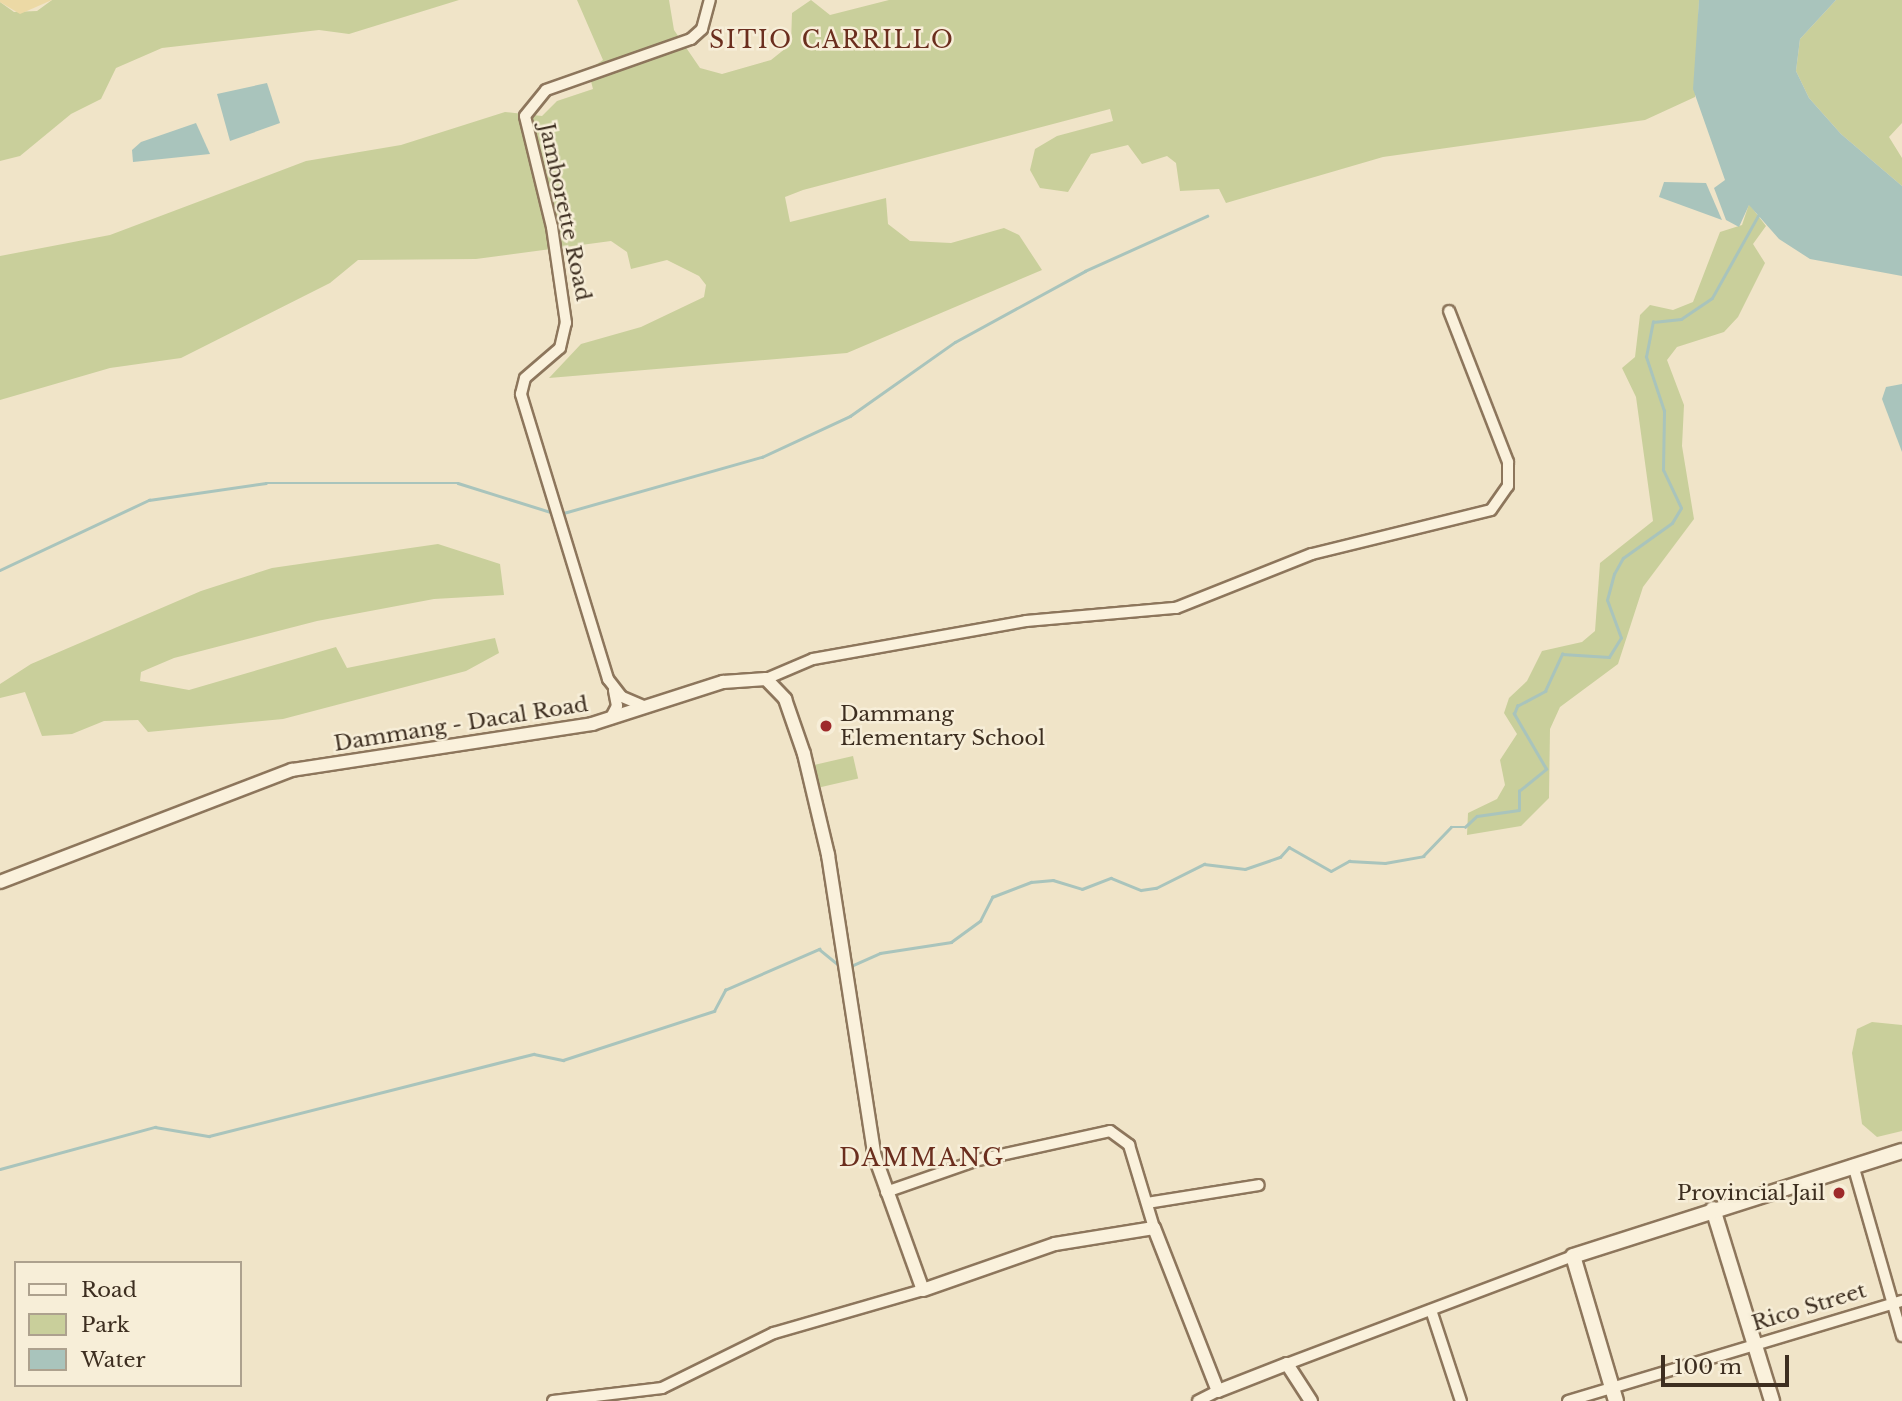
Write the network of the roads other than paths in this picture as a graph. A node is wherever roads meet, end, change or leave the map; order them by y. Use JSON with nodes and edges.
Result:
{"nodes":[{"id":1,"x":710,"y":0,"type":"edge"},
{"id":2,"x":1449,"y":311,"type":"dead end"},
{"id":3,"x":766,"y":679,"type":"junction"},
{"id":4,"x":614,"y":690,"type":"junction"},
{"id":5,"x":646,"y":707,"type":"junction"},
{"id":6,"x":610,"y":719,"type":"junction"},
{"id":7,"x":0,"y":882,"type":"edge"},
{"id":8,"x":1902,"y":1151,"type":"edge"},
{"id":9,"x":1853,"y":1165,"type":"junction"},
{"id":10,"x":1258,"y":1185,"type":"dead end"},
{"id":11,"x":886,"y":1192,"type":"junction"},
{"id":12,"x":1147,"y":1203,"type":"junction"},
{"id":13,"x":1713,"y":1209,"type":"junction"},
{"id":14,"x":1154,"y":1228,"type":"junction"},
{"id":15,"x":1573,"y":1256,"type":"junction"},
{"id":16,"x":923,"y":1290,"type":"junction"},
{"id":17,"x":1897,"y":1301,"type":"edge"},
{"id":18,"x":1431,"y":1310,"type":"junction"},
{"id":19,"x":1902,"y":1336,"type":"edge"},
{"id":20,"x":1755,"y":1343,"type":"junction"},
{"id":21,"x":1287,"y":1364,"type":"junction"},
{"id":22,"x":1218,"y":1391,"type":"junction"},
{"id":23,"x":1614,"y":1394,"type":"edge"},
{"id":24,"x":553,"y":1401,"type":"edge"},
{"id":25,"x":1198,"y":1401,"type":"edge"},
{"id":26,"x":1311,"y":1401,"type":"edge"},
{"id":27,"x":1461,"y":1401,"type":"edge"},
{"id":28,"x":1568,"y":1401,"type":"edge"},
{"id":29,"x":1772,"y":1401,"type":"edge"}],
"edges":[{"from":1,"to":4,"type":"street","name":"Jamborette Road"},
{"from":2,"to":3,"type":"street"},
{"from":3,"to":5,"type":"street","name":"Dammang - Dacal Road"},
{"from":3,"to":11,"type":"street"},
{"from":4,"to":5,"type":"street"},
{"from":4,"to":6,"type":"street"},
{"from":5,"to":6,"type":"street","name":"Dammang - Dacal Road"},
{"from":6,"to":7,"type":"street","name":"Dammang - Dacal Road"},
{"from":8,"to":9,"type":"main road"},
{"from":9,"to":13,"type":"main road"},
{"from":9,"to":17,"type":"street"},
{"from":10,"to":12,"type":"street"},
{"from":11,"to":12,"type":"street"},
{"from":11,"to":16,"type":"street"},
{"from":12,"to":14,"type":"street"},
{"from":13,"to":15,"type":"main road"},
{"from":13,"to":20,"type":"main road"},
{"from":14,"to":16,"type":"street"},
{"from":14,"to":22,"type":"street"},
{"from":15,"to":18,"type":"street"},
{"from":15,"to":23,"type":"main road"},
{"from":16,"to":24,"type":"street"},
{"from":17,"to":19,"type":"street"},
{"from":17,"to":20,"type":"street","name":"Rico Street"},
{"from":18,"to":21,"type":"street"},
{"from":18,"to":27,"type":"street"},
{"from":20,"to":23,"type":"street","name":"Rico Street"},
{"from":20,"to":29,"type":"main road"},
{"from":21,"to":22,"type":"street"},
{"from":21,"to":26,"type":"street"},
{"from":22,"to":25,"type":"street"},
{"from":23,"to":28,"type":"street","name":"Rico Street"}]}
